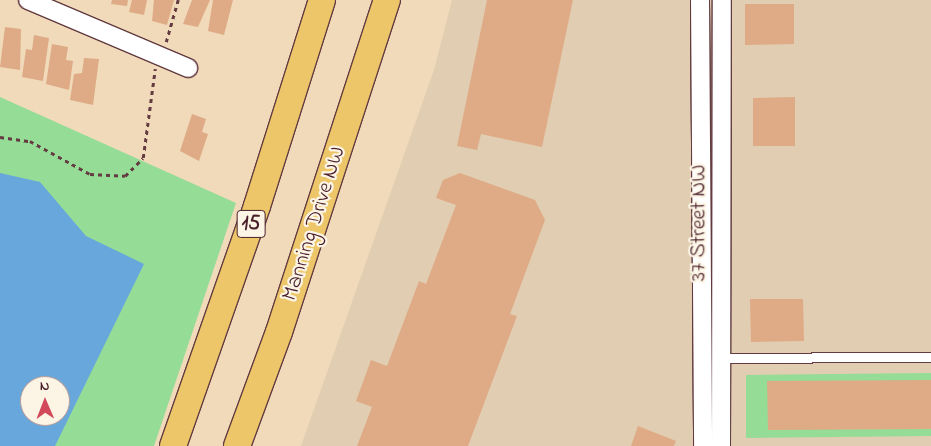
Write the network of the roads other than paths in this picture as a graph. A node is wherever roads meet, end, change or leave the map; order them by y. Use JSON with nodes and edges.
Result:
{"nodes":[{"id":1,"x":28,"y":0,"type":"edge"},
{"id":2,"x":322,"y":0,"type":"edge"},
{"id":3,"x":386,"y":0,"type":"edge"},
{"id":4,"x":403,"y":0,"type":"edge"},
{"id":5,"x":700,"y":0,"type":"edge"},
{"id":6,"x":722,"y":0,"type":"edge"},
{"id":7,"x":369,"y":58,"type":"junction"},
{"id":8,"x":188,"y":68,"type":"dead end"},
{"id":9,"x":931,"y":357,"type":"edge"},
{"id":10,"x":723,"y":358,"type":"junction"},
{"id":11,"x":703,"y":359,"type":"junction"},
{"id":12,"x":173,"y":446,"type":"edge"},
{"id":13,"x":237,"y":446,"type":"edge"},
{"id":14,"x":703,"y":446,"type":"edge"},
{"id":15,"x":721,"y":446,"type":"edge"}],
"edges":[{"from":1,"to":8,"type":"street"},
{"from":2,"to":12,"type":"main road","number":"15"},
{"from":3,"to":7,"type":"main road","name":"Manning Drive NW"},
{"from":4,"to":7,"type":"main road"},
{"from":5,"to":11,"type":"street","name":"37 Street NW"},
{"from":6,"to":10,"type":"street","name":"37 Street NW"},
{"from":7,"to":13,"type":"main road","name":"Manning Drive NW"},
{"from":9,"to":10,"type":"lane"},
{"from":10,"to":11,"type":"lane"},
{"from":10,"to":15,"type":"street","name":"37 Street NW"},
{"from":11,"to":14,"type":"street","name":"37 Street NW"}]}
